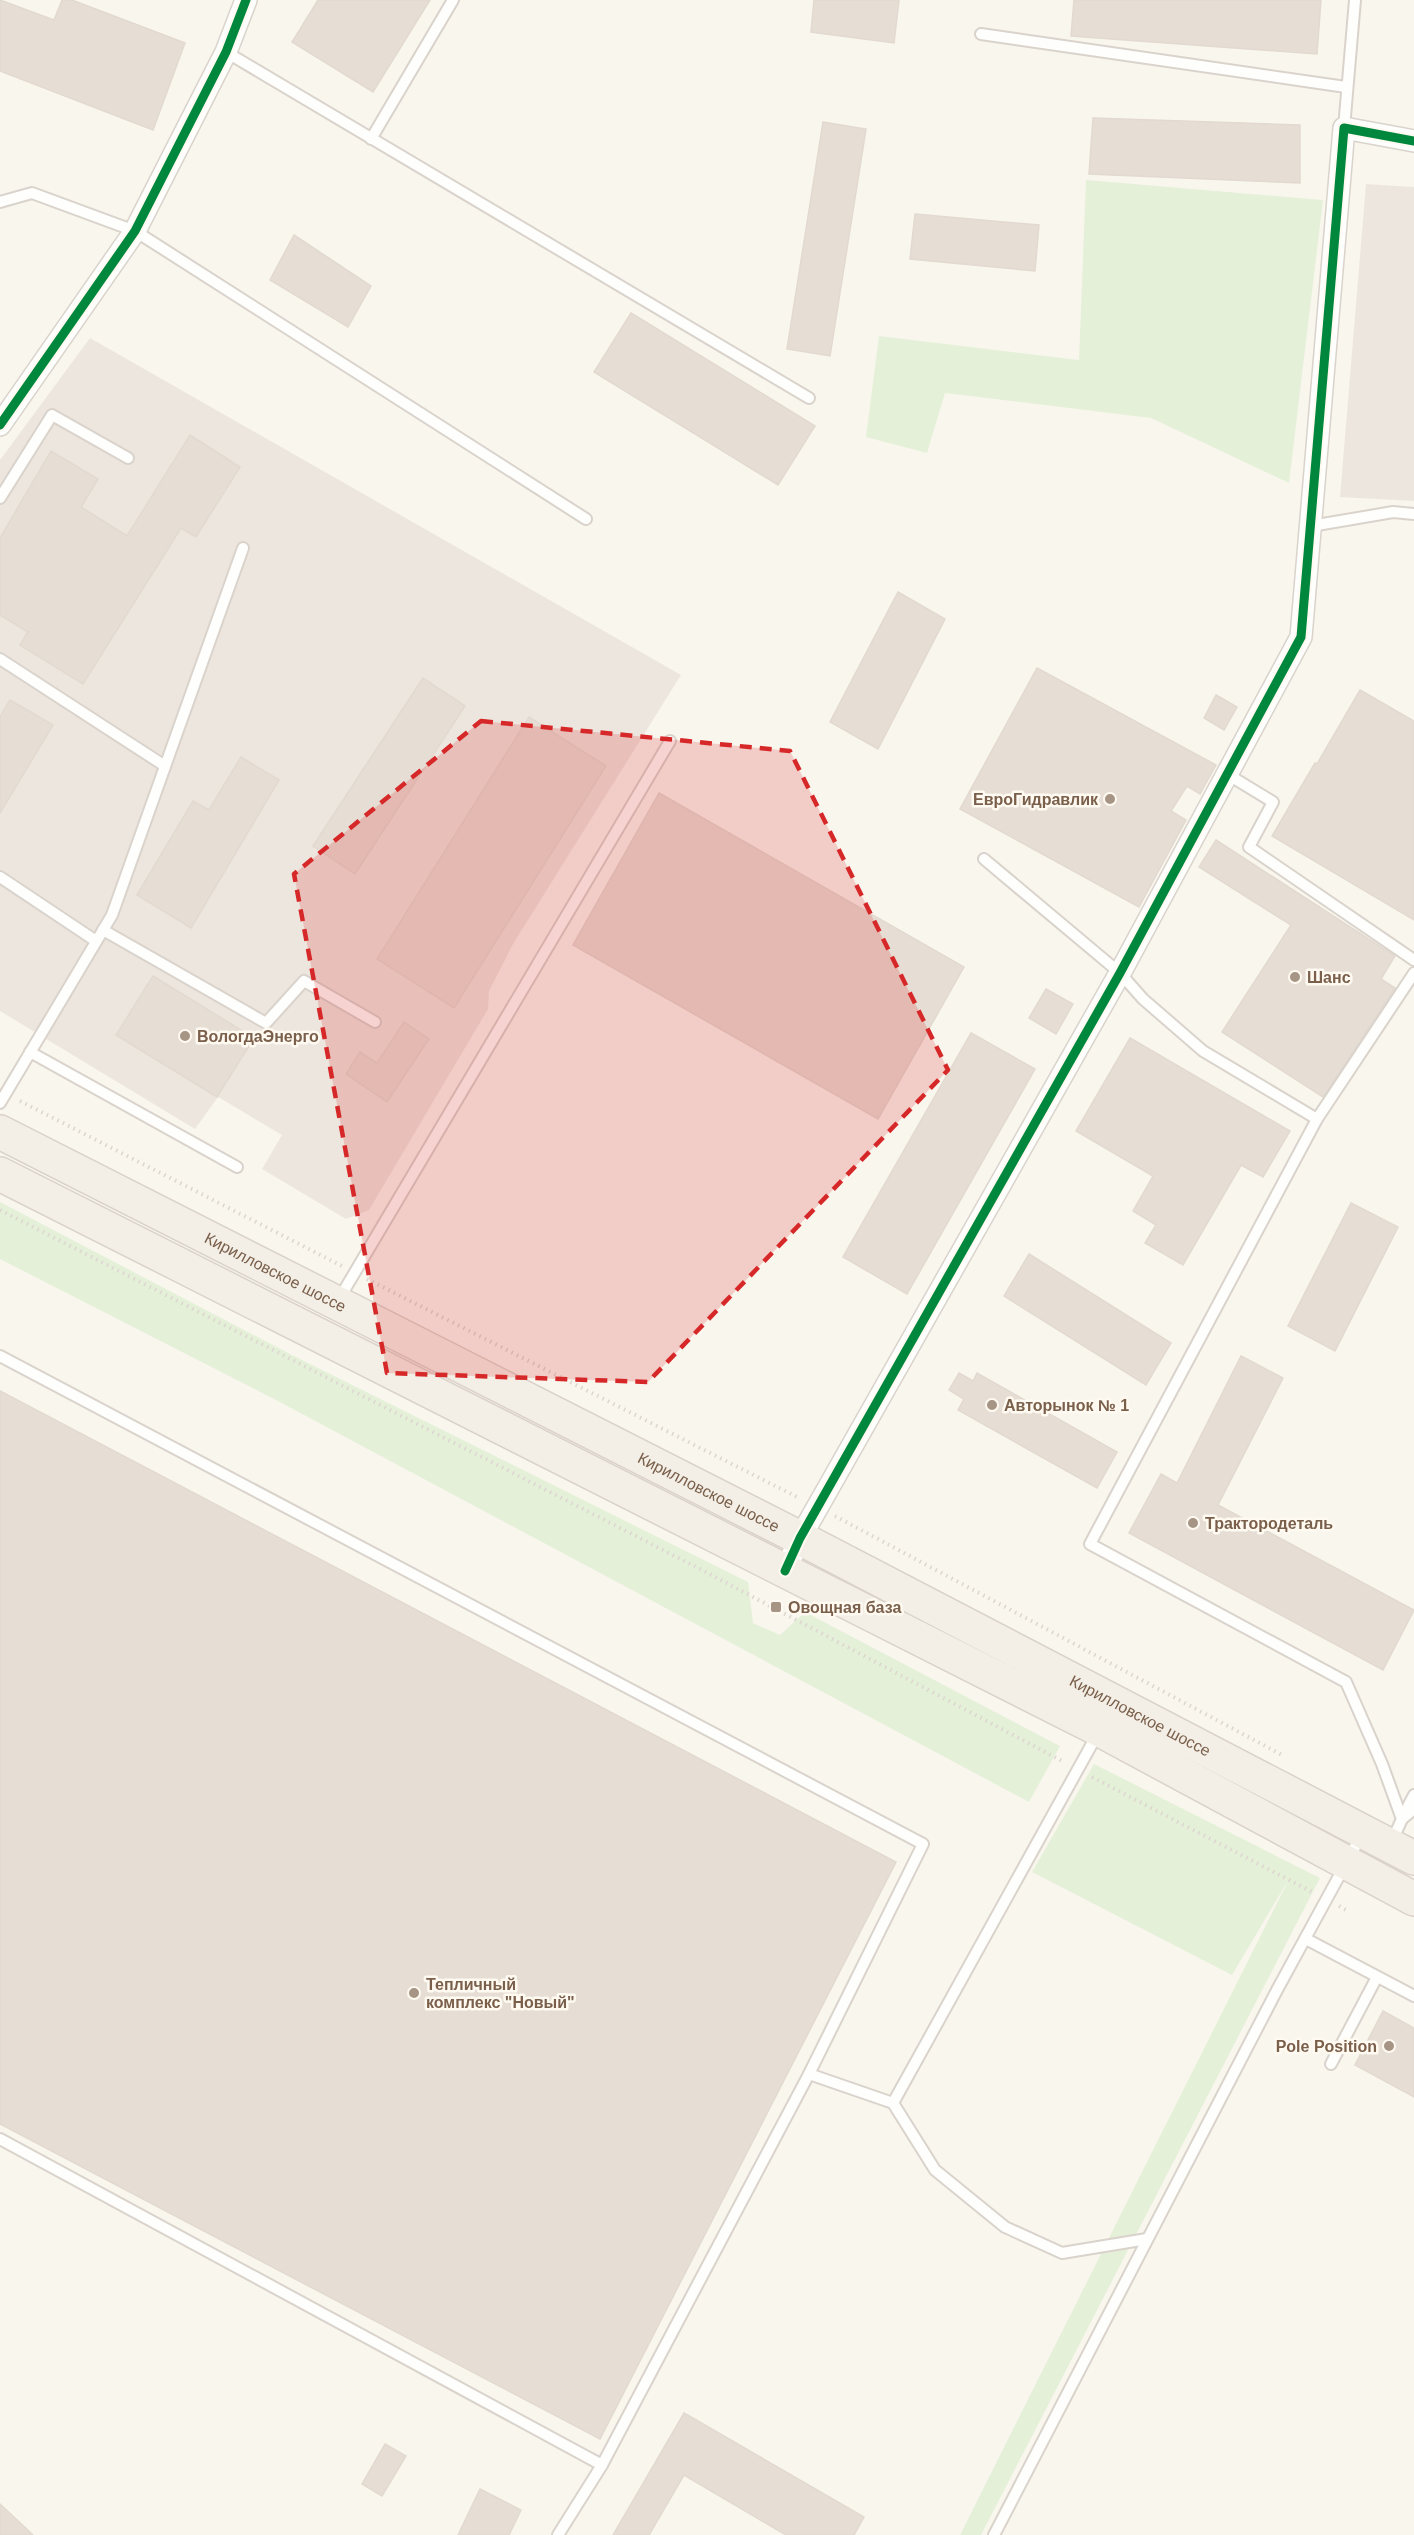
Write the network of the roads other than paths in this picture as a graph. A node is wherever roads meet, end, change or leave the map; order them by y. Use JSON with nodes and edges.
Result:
{"nodes":[{"id":1,"x":246,"y":0,"type":"edge"},
{"id":2,"x":453,"y":0,"type":"edge"},
{"id":3,"x":1355,"y":0,"type":"edge"},
{"id":4,"x":981,"y":34,"type":"dead end"},
{"id":5,"x":226,"y":52,"type":"junction"},
{"id":6,"x":1346,"y":87,"type":"junction"},
{"id":7,"x":1344,"y":128,"type":"junction"},
{"id":8,"x":371,"y":139,"type":"junction"},
{"id":9,"x":1414,"y":141,"type":"edge"},
{"id":10,"x":0,"y":202,"type":"edge"},
{"id":11,"x":135,"y":231,"type":"junction"},
{"id":12,"x":809,"y":398,"type":"dead end"},
{"id":13,"x":0,"y":425,"type":"edge"},
{"id":14,"x":128,"y":458,"type":"dead end"},
{"id":15,"x":0,"y":498,"type":"edge"},
{"id":16,"x":1414,"y":514,"type":"edge"},
{"id":17,"x":586,"y":519,"type":"dead end"},
{"id":18,"x":1311,"y":526,"type":"junction"},
{"id":19,"x":243,"y":548,"type":"dead end"},
{"id":20,"x":0,"y":659,"type":"edge"},
{"id":21,"x":670,"y":741,"type":"dead end"},
{"id":22,"x":165,"y":766,"type":"junction"},
{"id":23,"x":1227,"y":774,"type":"junction"},
{"id":24,"x":984,"y":859,"type":"dead end"},
{"id":25,"x":0,"y":877,"type":"edge"},
{"id":26,"x":103,"y":930,"type":"junction"},
{"id":27,"x":96,"y":941,"type":"junction"},
{"id":28,"x":1414,"y":960,"type":"edge"},
{"id":29,"x":1120,"y":973,"type":"junction"},
{"id":30,"x":1414,"y":973,"type":"edge"},
{"id":31,"x":1404,"y":989,"type":"junction"},
{"id":32,"x":1414,"y":996,"type":"edge"},
{"id":33,"x":375,"y":1022,"type":"dead end"},
{"id":34,"x":30,"y":1052,"type":"junction"},
{"id":35,"x":3,"y":1098,"type":"edge"},
{"id":36,"x":1317,"y":1119,"type":"junction"},
{"id":37,"x":0,"y":1132,"type":"edge"},
{"id":38,"x":237,"y":1167,"type":"dead end"},
{"id":39,"x":0,"y":1174,"type":"edge"},
{"id":40,"x":337,"y":1302,"type":"junction"},
{"id":41,"x":0,"y":1356,"type":"edge"},
{"id":42,"x":800,"y":1539,"type":"junction"},
{"id":43,"x":784,"y":1571,"type":"junction"},
{"id":44,"x":1100,"y":1730,"type":"junction"},
{"id":45,"x":1414,"y":1795,"type":"edge"},
{"id":46,"x":1414,"y":1809,"type":"edge"},
{"id":47,"x":1392,"y":1839,"type":"edge"},
{"id":48,"x":1346,"y":1862,"type":"junction"},
{"id":49,"x":1414,"y":1899,"type":"edge"},
{"id":50,"x":1306,"y":1939,"type":"junction"},
{"id":51,"x":1377,"y":1977,"type":"junction"},
{"id":52,"x":1414,"y":1996,"type":"edge"},
{"id":53,"x":1331,"y":2064,"type":"dead end"},
{"id":54,"x":810,"y":2074,"type":"junction"},
{"id":55,"x":892,"y":2103,"type":"junction"},
{"id":56,"x":0,"y":2139,"type":"edge"},
{"id":57,"x":1147,"y":2239,"type":"junction"},
{"id":58,"x":602,"y":2465,"type":"junction"},
{"id":59,"x":558,"y":2535,"type":"edge"},
{"id":60,"x":994,"y":2535,"type":"edge"}],
"edges":[{"from":1,"to":5,"type":"street"},
{"from":2,"to":8,"type":"lane"},
{"from":3,"to":6,"type":"lane"},
{"from":4,"to":6,"type":"lane"},
{"from":5,"to":8,"type":"lane"},
{"from":5,"to":11,"type":"street"},
{"from":6,"to":7,"type":"lane"},
{"from":7,"to":9,"type":"street"},
{"from":7,"to":18,"type":"street"},
{"from":8,"to":12,"type":"lane"},
{"from":10,"to":11,"type":"lane"},
{"from":11,"to":13,"type":"street"},
{"from":11,"to":17,"type":"lane"},
{"from":14,"to":15,"type":"lane"},
{"from":16,"to":18,"type":"lane"},
{"from":18,"to":23,"type":"street"},
{"from":19,"to":22,"type":"lane"},
{"from":20,"to":22,"type":"lane"},
{"from":21,"to":40,"type":"lane"},
{"from":22,"to":26,"type":"lane"},
{"from":23,"to":28,"type":"lane"},
{"from":23,"to":29,"type":"street"},
{"from":24,"to":29,"type":"lane"},
{"from":25,"to":27,"type":"lane"},
{"from":26,"to":27,"type":"lane"},
{"from":26,"to":33,"type":"lane"},
{"from":27,"to":34,"type":"lane"},
{"from":29,"to":36,"type":"lane"},
{"from":29,"to":42,"type":"street"},
{"from":30,"to":31,"type":"lane"},
{"from":31,"to":32,"type":"lane"},
{"from":31,"to":36,"type":"lane"},
{"from":34,"to":35,"type":"lane"},
{"from":34,"to":38,"type":"lane"},
{"from":36,"to":47,"type":"lane"},
{"from":37,"to":40,"type":"main road","name":"Кирилловское шоссе"},
{"from":39,"to":43,"type":"main road","name":"Кирилловское шоссе"},
{"from":40,"to":42,"type":"main road","name":"Кирилловское шоссе"},
{"from":41,"to":54,"type":"lane"},
{"from":42,"to":43,"type":"street"},
{"from":42,"to":47,"type":"main road","name":"Кирилловское шоссе"},
{"from":43,"to":44,"type":"main road","name":"Кирилловское шоссе"},
{"from":44,"to":48,"type":"main road","name":"Кирилловское шоссе"},
{"from":44,"to":55,"type":"lane"},
{"from":45,"to":47,"type":"lane"},
{"from":46,"to":47,"type":"lane"},
{"from":47,"to":48,"type":"lane"},
{"from":48,"to":49,"type":"main road","name":"Кирилловское шоссе"},
{"from":48,"to":50,"type":"lane"},
{"from":50,"to":51,"type":"lane"},
{"from":50,"to":57,"type":"lane"},
{"from":51,"to":52,"type":"lane"},
{"from":51,"to":53,"type":"lane"},
{"from":54,"to":55,"type":"lane"},
{"from":54,"to":58,"type":"lane"},
{"from":55,"to":57,"type":"lane"},
{"from":56,"to":58,"type":"lane"},
{"from":57,"to":60,"type":"lane"},
{"from":58,"to":59,"type":"lane"}]}
